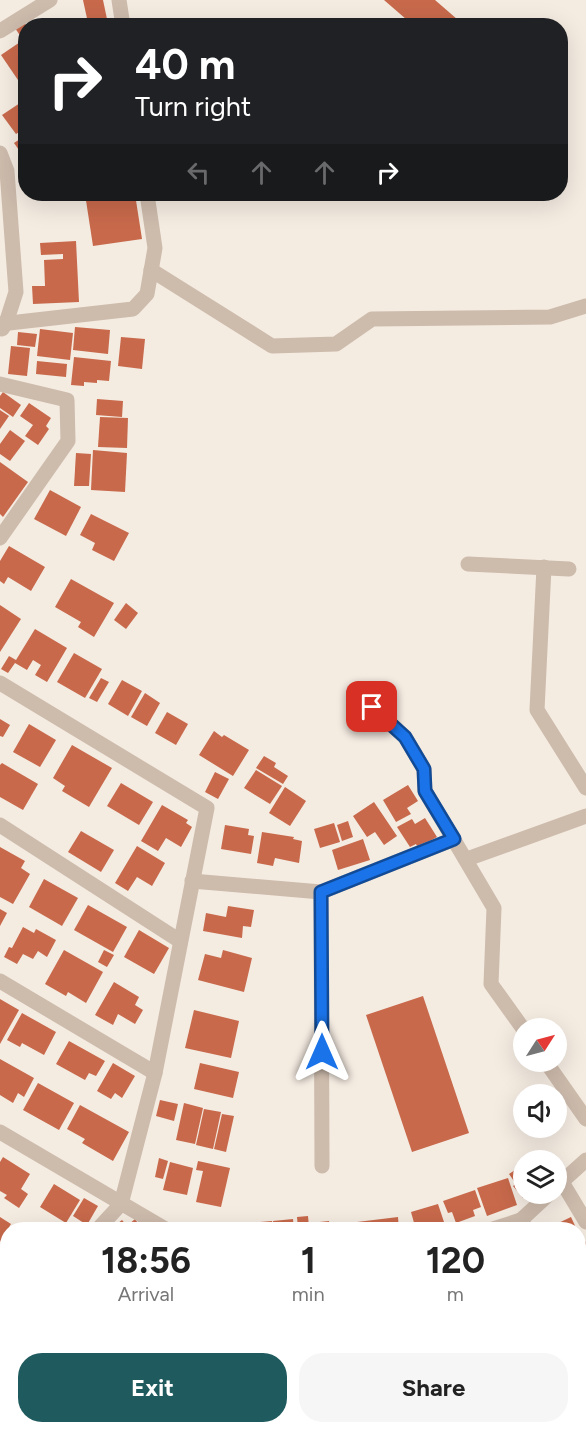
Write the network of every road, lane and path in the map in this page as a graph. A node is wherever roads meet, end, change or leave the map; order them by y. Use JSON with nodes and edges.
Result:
{"nodes":[{"id":1,"x":50,"y":0,"type":"edge"},
{"id":2,"x":119,"y":0,"type":"edge"},
{"id":3,"x":21,"y":18,"type":"edge"},
{"id":4,"x":122,"y":18,"type":"edge"},
{"id":5,"x":18,"y":20,"type":"edge"},
{"id":6,"x":0,"y":31,"type":"edge"},
{"id":7,"x":0,"y":153,"type":"edge"},
{"id":8,"x":3,"y":171,"type":"edge"},
{"id":9,"x":148,"y":201,"type":"edge"},
{"id":10,"x":151,"y":270,"type":"junction"},
{"id":11,"x":586,"y":306,"type":"edge"},
{"id":12,"x":2,"y":326,"type":"edge"},
{"id":13,"x":0,"y":384,"type":"edge"},
{"id":14,"x":0,"y":538,"type":"edge"},
{"id":15,"x":468,"y":564,"type":"dead end"},
{"id":16,"x":544,"y":567,"type":"junction"},
{"id":17,"x":569,"y":569,"type":"dead end"},
{"id":18,"x":0,"y":683,"type":"edge"},
{"id":19,"x":372,"y":707,"type":"dead end"},
{"id":20,"x":586,"y":788,"type":"edge"},
{"id":21,"x":586,"y":816,"type":"edge"},
{"id":22,"x":0,"y":825,"type":"edge"},
{"id":23,"x":454,"y":839,"type":"junction"},
{"id":24,"x":467,"y":860,"type":"junction"},
{"id":25,"x":192,"y":881,"type":"junction"},
{"id":26,"x":321,"y":892,"type":"junction"},
{"id":27,"x":180,"y":941,"type":"junction"},
{"id":28,"x":0,"y":981,"type":"edge"},
{"id":29,"x":515,"y":1018,"type":"edge"},
{"id":30,"x":553,"y":1072,"type":"edge"},
{"id":31,"x":154,"y":1073,"type":"junction"},
{"id":32,"x":586,"y":1119,"type":"edge"},
{"id":33,"x":0,"y":1132,"type":"edge"},
{"id":34,"x":586,"y":1160,"type":"edge"},
{"id":35,"x":322,"y":1166,"type":"dead end"},
{"id":36,"x":567,"y":1178,"type":"edge"},
{"id":37,"x":567,"y":1196,"type":"edge"},
{"id":38,"x":121,"y":1204,"type":"junction"},
{"id":39,"x":541,"y":1204,"type":"edge"},
{"id":40,"x":104,"y":1222,"type":"edge"},
{"id":41,"x":154,"y":1222,"type":"edge"},
{"id":42,"x":526,"y":1222,"type":"edge"},
{"id":43,"x":586,"y":1222,"type":"edge"}],
"edges":[{"from":1,"to":3,"type":"street"},
{"from":2,"to":4,"type":"street"},
{"from":5,"to":6,"type":"street"},
{"from":7,"to":8,"type":"street"},
{"from":8,"to":12,"type":"street"},
{"from":9,"to":10,"type":"street"},
{"from":10,"to":11,"type":"street"},
{"from":10,"to":12,"type":"street"},
{"from":13,"to":14,"type":"street"},
{"from":15,"to":16,"type":"street"},
{"from":16,"to":17,"type":"street"},
{"from":16,"to":20,"type":"street"},
{"from":18,"to":25,"type":"street"},
{"from":19,"to":23,"type":"street"},
{"from":21,"to":24,"type":"street"},
{"from":22,"to":27,"type":"street"},
{"from":23,"to":24,"type":"street"},
{"from":23,"to":26,"type":"street"},
{"from":24,"to":29,"type":"street"},
{"from":25,"to":26,"type":"street"},
{"from":25,"to":27,"type":"street"},
{"from":26,"to":35,"type":"street"},
{"from":27,"to":31,"type":"street"},
{"from":28,"to":31,"type":"street"},
{"from":30,"to":32,"type":"street"},
{"from":31,"to":38,"type":"street"},
{"from":33,"to":38,"type":"street"},
{"from":34,"to":36,"type":"street"},
{"from":37,"to":43,"type":"street"},
{"from":38,"to":40,"type":"street"},
{"from":38,"to":41,"type":"street"},
{"from":39,"to":42,"type":"street"}]}
